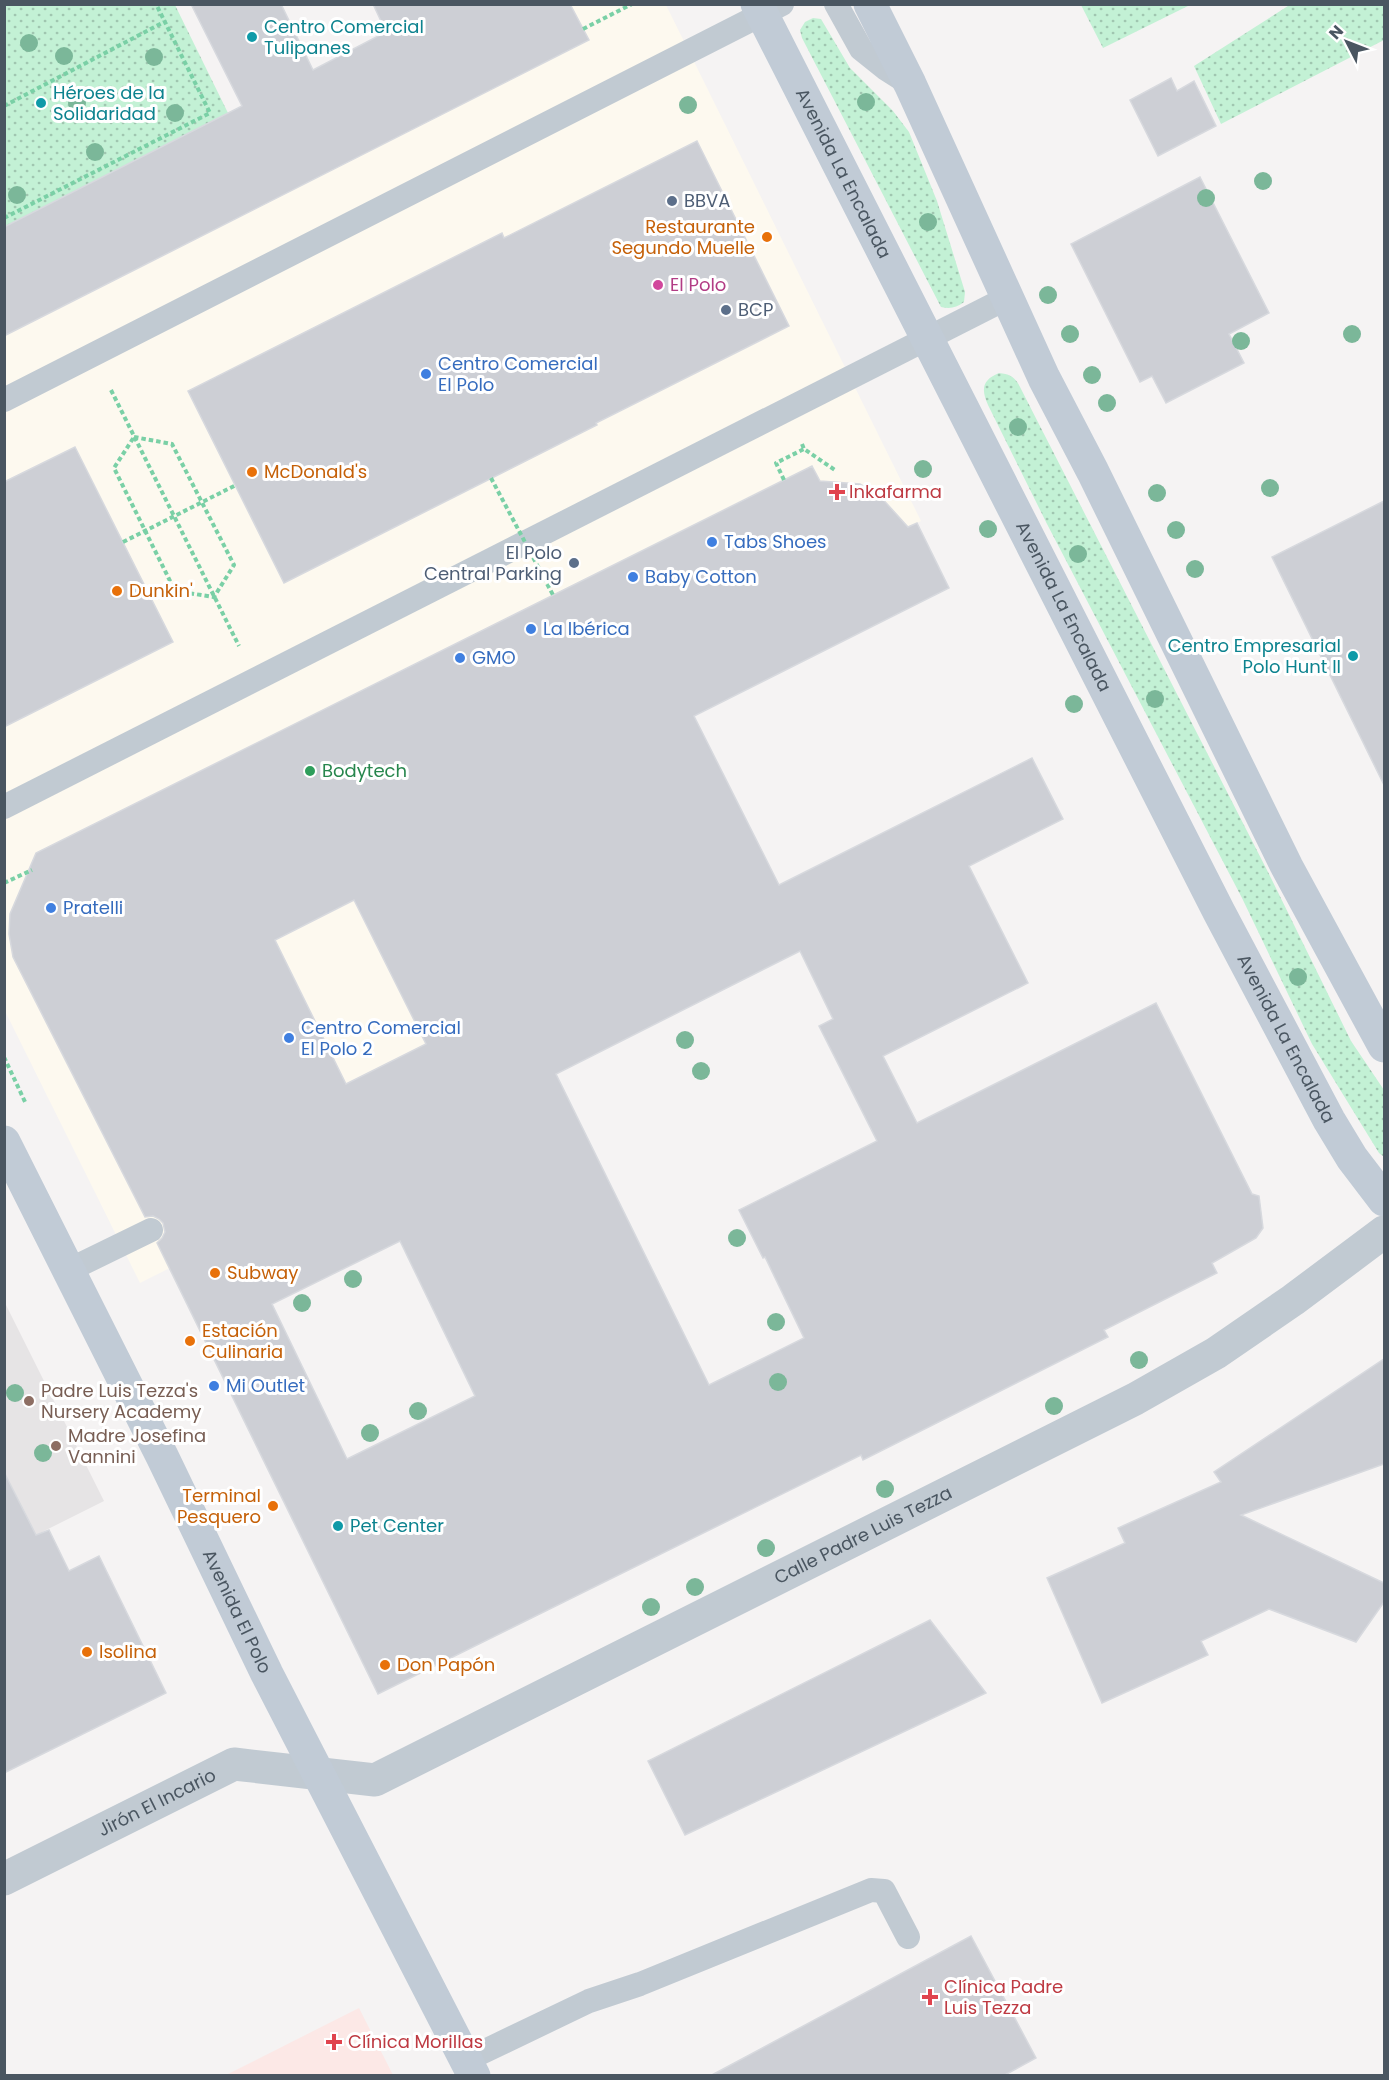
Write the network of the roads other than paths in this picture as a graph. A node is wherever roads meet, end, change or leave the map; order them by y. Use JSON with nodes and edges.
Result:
{"nodes":[{"id":1,"x":836,"y":4,"type":"edge"},
{"id":2,"x":870,"y":4,"type":"edge"},
{"id":3,"x":767,"y":8,"type":"edge"},
{"id":4,"x":910,"y":84,"type":"junction"},
{"id":5,"x":1007,"y":298,"type":"junction"},
{"id":6,"x":927,"y":339,"type":"junction"},
{"id":7,"x":4,"y":400,"type":"edge"},
{"id":8,"x":4,"y":807,"type":"edge"},
{"id":9,"x":1384,"y":1046,"type":"edge"},
{"id":10,"x":4,"y":1142,"type":"edge"},
{"id":11,"x":1384,"y":1200,"type":"edge"},
{"id":12,"x":151,"y":1230,"type":"dead end"},
{"id":13,"x":1384,"y":1232,"type":"edge"},
{"id":14,"x":69,"y":1270,"type":"junction"},
{"id":15,"x":318,"y":1773,"type":"junction"},
{"id":16,"x":4,"y":1879,"type":"edge"},
{"id":17,"x":908,"y":1936,"type":"dead end"},
{"id":18,"x":470,"y":2068,"type":"edge"}],
"edges":[{"from":1,"to":4,"type":"lane"},
{"from":2,"to":4,"type":"main road"},
{"from":3,"to":6,"type":"main road","name":"Avenida La Encalada"},
{"from":3,"to":7,"type":"lane"},
{"from":4,"to":5,"type":"main road"},
{"from":5,"to":6,"type":"lane"},
{"from":5,"to":9,"type":"main road"},
{"from":6,"to":8,"type":"lane"},
{"from":6,"to":11,"type":"main road","name":"Avenida La Encalada"},
{"from":10,"to":14,"type":"main road","name":"Avenida El Polo"},
{"from":12,"to":14,"type":"lane"},
{"from":13,"to":15,"type":"street","name":"Calle Padre Luis Tezza"},
{"from":14,"to":15,"type":"main road","name":"Avenida El Polo"},
{"from":15,"to":16,"type":"street","name":"Jirón El Incario"},
{"from":15,"to":18,"type":"main road","name":"Avenida El Polo"},
{"from":17,"to":18,"type":"lane"}]}
